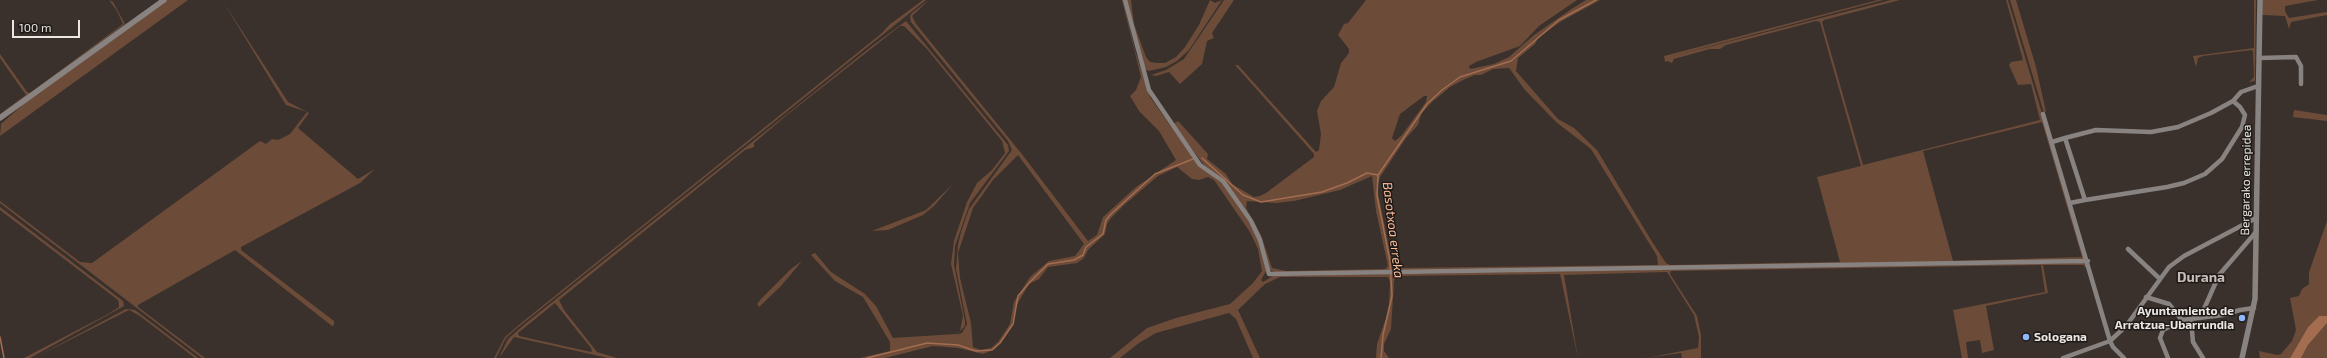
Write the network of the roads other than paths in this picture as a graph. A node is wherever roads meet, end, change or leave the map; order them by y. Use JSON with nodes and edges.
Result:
{"nodes":[{"id":1,"x":164,"y":0,"type":"edge"},
{"id":2,"x":1125,"y":0,"type":"edge"},
{"id":3,"x":2260,"y":0,"type":"edge"},
{"id":4,"x":2258,"y":58,"type":"junction"},
{"id":5,"x":2301,"y":84,"type":"dead end"},
{"id":6,"x":2258,"y":86,"type":"junction"},
{"id":7,"x":2233,"y":101,"type":"junction"},
{"id":8,"x":2043,"y":114,"type":"dead end"},
{"id":9,"x":0,"y":118,"type":"edge"},
{"id":10,"x":2065,"y":138,"type":"junction"},
{"id":11,"x":2052,"y":142,"type":"junction"},
{"id":12,"x":2085,"y":200,"type":"junction"},
{"id":13,"x":2070,"y":203,"type":"junction"},
{"id":14,"x":2256,"y":218,"type":"junction"},
{"id":15,"x":2256,"y":232,"type":"junction"},
{"id":16,"x":2128,"y":249,"type":"dead end"},
{"id":17,"x":2088,"y":261,"type":"junction"},
{"id":18,"x":2160,"y":279,"type":"junction"},
{"id":19,"x":2146,"y":298,"type":"junction"},
{"id":20,"x":2254,"y":308,"type":"junction"},
{"id":21,"x":2200,"y":318,"type":"junction"},
{"id":22,"x":2182,"y":320,"type":"junction"},
{"id":23,"x":2191,"y":320,"type":"junction"},
{"id":24,"x":2110,"y":341,"type":"junction"},
{"id":25,"x":2063,"y":358,"type":"edge"},
{"id":26,"x":2124,"y":358,"type":"edge"},
{"id":27,"x":2168,"y":358,"type":"edge"},
{"id":28,"x":2203,"y":358,"type":"edge"},
{"id":29,"x":2242,"y":358,"type":"edge"}],
"edges":[{"from":1,"to":9,"type":"street"},
{"from":2,"to":17,"type":"street"},
{"from":3,"to":4,"type":"street","name":"Bergarako errepidea"},
{"from":4,"to":5,"type":"street"},
{"from":4,"to":6,"type":"street","name":"Bergarako errepidea"},
{"from":6,"to":7,"type":"street"},
{"from":6,"to":14,"type":"street","name":"Bergarako errepidea"},
{"from":7,"to":10,"type":"street"},
{"from":7,"to":12,"type":"street"},
{"from":8,"to":11,"type":"street"},
{"from":10,"to":11,"type":"street"},
{"from":10,"to":12,"type":"street"},
{"from":11,"to":13,"type":"street"},
{"from":12,"to":13,"type":"street"},
{"from":13,"to":17,"type":"street"},
{"from":14,"to":15,"type":"street","name":"Bergarako errepidea"},
{"from":14,"to":18,"type":"street"},
{"from":15,"to":20,"type":"street","name":"Bergarako errepidea"},
{"from":15,"to":21,"type":"street"},
{"from":16,"to":18,"type":"street"},
{"from":17,"to":24,"type":"street"},
{"from":18,"to":19,"type":"street"},
{"from":19,"to":22,"type":"street"},
{"from":19,"to":24,"type":"street"},
{"from":20,"to":21,"type":"street"},
{"from":20,"to":29,"type":"street","name":"Bergarako errepidea"},
{"from":21,"to":23,"type":"street"},
{"from":22,"to":23,"type":"street"},
{"from":22,"to":27,"type":"street"},
{"from":23,"to":28,"type":"street"},
{"from":24,"to":25,"type":"street"},
{"from":24,"to":26,"type":"street"}]}
